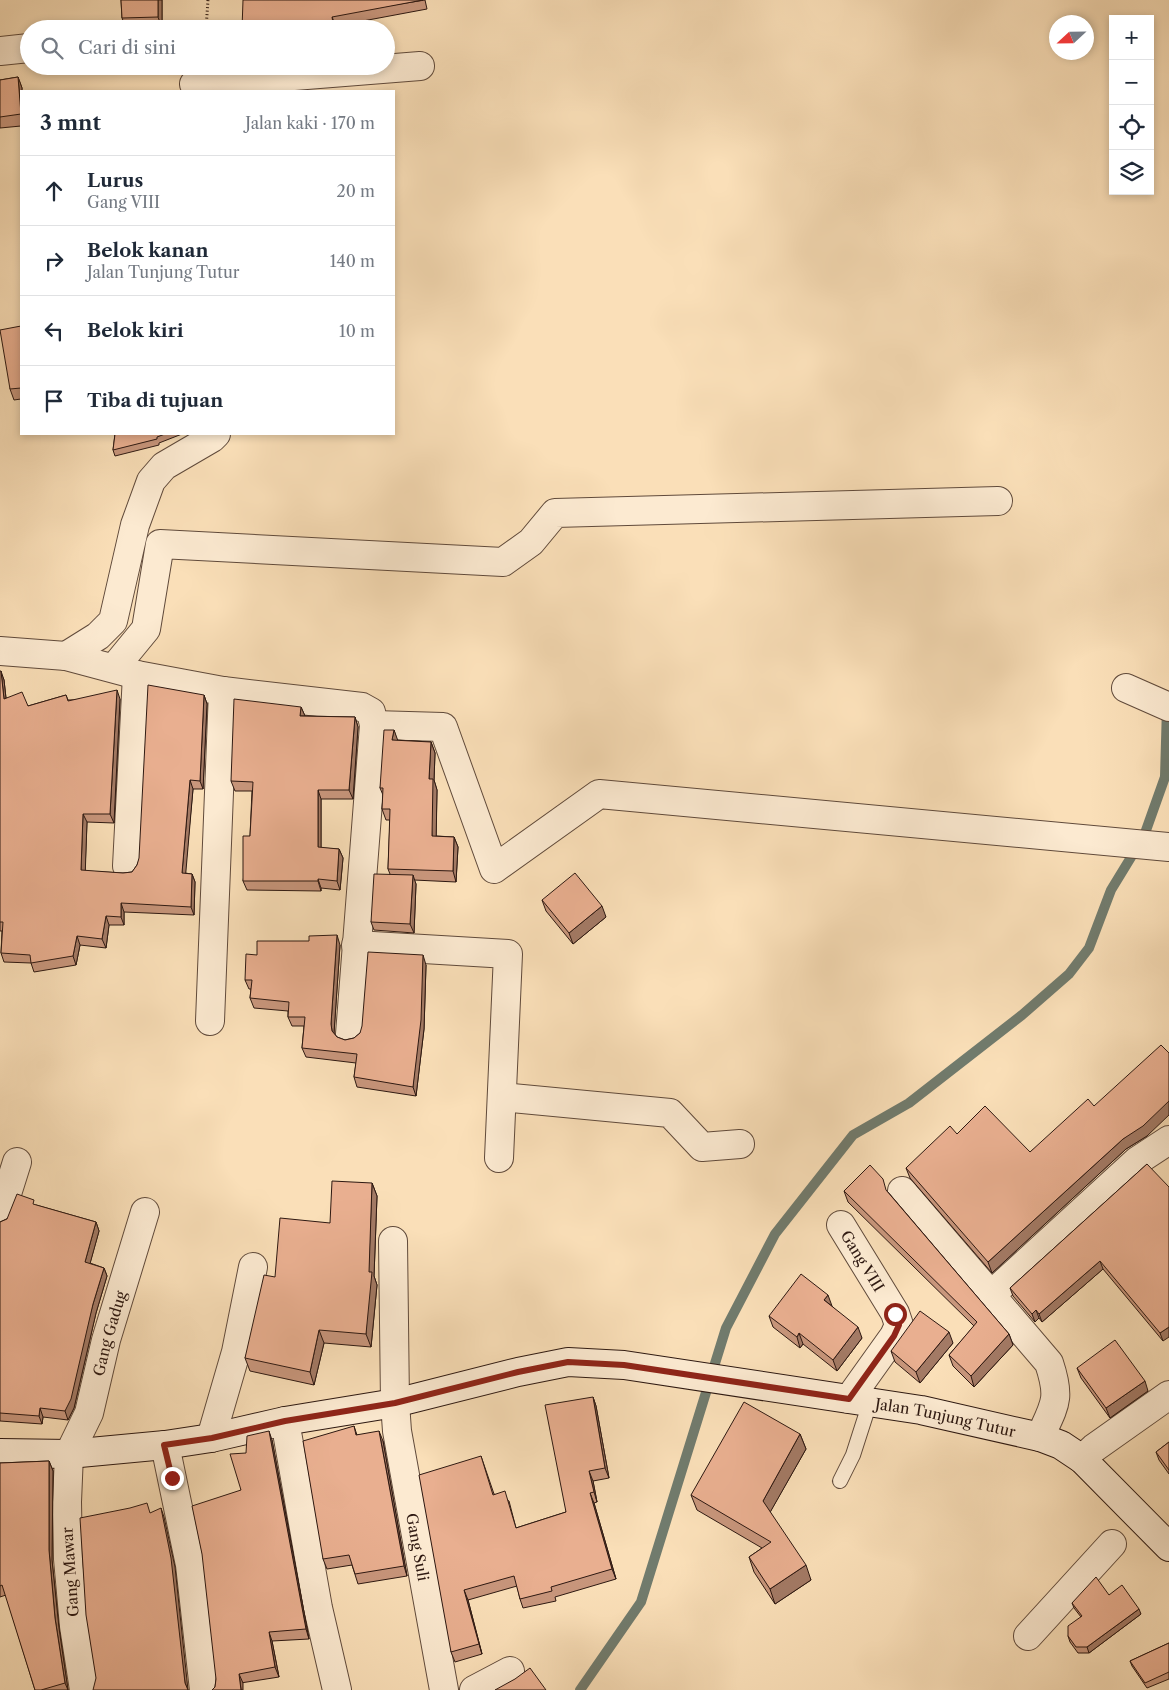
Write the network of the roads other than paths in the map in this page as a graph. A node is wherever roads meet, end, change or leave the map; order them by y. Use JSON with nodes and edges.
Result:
{"nodes":[{"id":1,"x":20,"y":49,"type":"edge"},
{"id":2,"x":0,"y":51,"type":"edge"},
{"id":3,"x":420,"y":66,"type":"dead end"},
{"id":4,"x":395,"y":68,"type":"edge"},
{"id":5,"x":275,"y":75,"type":"edge"},
{"id":6,"x":195,"y":80,"type":"edge"},
{"id":7,"x":215,"y":435,"type":"edge"},
{"id":8,"x":998,"y":501,"type":"dead end"},
{"id":9,"x":0,"y":651,"type":"edge"},
{"id":10,"x":66,"y":656,"type":"junction"},
{"id":11,"x":126,"y":672,"type":"junction"},
{"id":12,"x":1126,"y":688,"type":"dead end"},
{"id":13,"x":223,"y":691,"type":"junction"},
{"id":14,"x":1169,"y":707,"type":"edge"},
{"id":15,"x":374,"y":725,"type":"junction"},
{"id":16,"x":1169,"y":847,"type":"edge"},
{"id":17,"x":127,"y":866,"type":"dead end"},
{"id":18,"x":356,"y":945,"type":"junction"},
{"id":19,"x":210,"y":1020,"type":"dead end"},
{"id":20,"x":350,"y":1034,"type":"dead end"},
{"id":21,"x":502,"y":1098,"type":"junction"},
{"id":22,"x":1169,"y":1140,"type":"edge"},
{"id":23,"x":740,"y":1144,"type":"dead end"},
{"id":24,"x":500,"y":1158,"type":"dead end"},
{"id":25,"x":16,"y":1162,"type":"dead end"},
{"id":26,"x":902,"y":1191,"type":"dead end"},
{"id":27,"x":145,"y":1212,"type":"dead end"},
{"id":28,"x":0,"y":1216,"type":"edge"},
{"id":29,"x":841,"y":1225,"type":"dead end"},
{"id":30,"x":393,"y":1241,"type":"dead end"},
{"id":31,"x":253,"y":1267,"type":"dead end"},
{"id":32,"x":992,"y":1294,"type":"junction"},
{"id":33,"x":1169,"y":1395,"type":"edge"},
{"id":34,"x":860,"y":1400,"type":"junction"},
{"id":35,"x":395,"y":1403,"type":"junction"},
{"id":36,"x":285,"y":1421,"type":"junction"},
{"id":37,"x":1040,"y":1437,"type":"junction"},
{"id":38,"x":212,"y":1438,"type":"junction"},
{"id":39,"x":164,"y":1445,"type":"junction"},
{"id":40,"x":0,"y":1453,"type":"edge"},
{"id":41,"x":69,"y":1454,"type":"junction"},
{"id":42,"x":1082,"y":1459,"type":"junction"},
{"id":43,"x":840,"y":1481,"type":"dead end"},
{"id":44,"x":1165,"y":1534,"type":"edge"},
{"id":45,"x":1112,"y":1544,"type":"dead end"},
{"id":46,"x":1028,"y":1636,"type":"dead end"},
{"id":47,"x":510,"y":1671,"type":"dead end"},
{"id":48,"x":84,"y":1690,"type":"edge"},
{"id":49,"x":204,"y":1690,"type":"edge"},
{"id":50,"x":337,"y":1690,"type":"edge"},
{"id":51,"x":444,"y":1690,"type":"edge"},
{"id":52,"x":474,"y":1690,"type":"edge"}],
"edges":[{"from":1,"to":2,"type":"street"},
{"from":3,"to":4,"type":"street"},
{"from":5,"to":6,"type":"street"},
{"from":7,"to":10,"type":"street"},
{"from":8,"to":11,"type":"street"},
{"from":9,"to":10,"type":"street"},
{"from":10,"to":11,"type":"street"},
{"from":11,"to":13,"type":"street"},
{"from":11,"to":17,"type":"street"},
{"from":12,"to":14,"type":"street"},
{"from":13,"to":15,"type":"street"},
{"from":13,"to":19,"type":"street"},
{"from":15,"to":16,"type":"street"},
{"from":15,"to":18,"type":"street"},
{"from":18,"to":20,"type":"street"},
{"from":18,"to":21,"type":"street"},
{"from":21,"to":23,"type":"street"},
{"from":21,"to":24,"type":"street"},
{"from":22,"to":32,"type":"street"},
{"from":25,"to":28,"type":"street"},
{"from":26,"to":32,"type":"street"},
{"from":27,"to":41,"type":"street","name":"Gang Gadug"},
{"from":29,"to":34,"type":"street","name":"Gang VIII"},
{"from":30,"to":35,"type":"street","name":"Gang Suli"},
{"from":31,"to":38,"type":"street"},
{"from":32,"to":37,"type":"street"},
{"from":33,"to":42,"type":"street"},
{"from":34,"to":35,"type":"street","name":"Jalan Tunjung Tutur"},
{"from":34,"to":37,"type":"street","name":"Jalan Tunjung Tutur"},
{"from":34,"to":43,"type":"lane"},
{"from":35,"to":36,"type":"street","name":"Jalan Tunjung Tutur"},
{"from":35,"to":51,"type":"street","name":"Gang Suli"},
{"from":36,"to":38,"type":"street","name":"Jalan Tunjung Tutur"},
{"from":36,"to":50,"type":"street"},
{"from":37,"to":42,"type":"street","name":"Jalan Tunjung Tutur"},
{"from":38,"to":39,"type":"street","name":"Jalan Tunjung Tutur"},
{"from":39,"to":41,"type":"street","name":"Jalan Tunjung Tutur"},
{"from":39,"to":49,"type":"street"},
{"from":40,"to":41,"type":"street","name":"Jalan Tunjung Tutur"},
{"from":41,"to":48,"type":"street","name":"Gang Mawar"},
{"from":42,"to":44,"type":"street","name":"Jalan Tunjung Tutur"},
{"from":45,"to":46,"type":"street"},
{"from":47,"to":52,"type":"street"}]}
